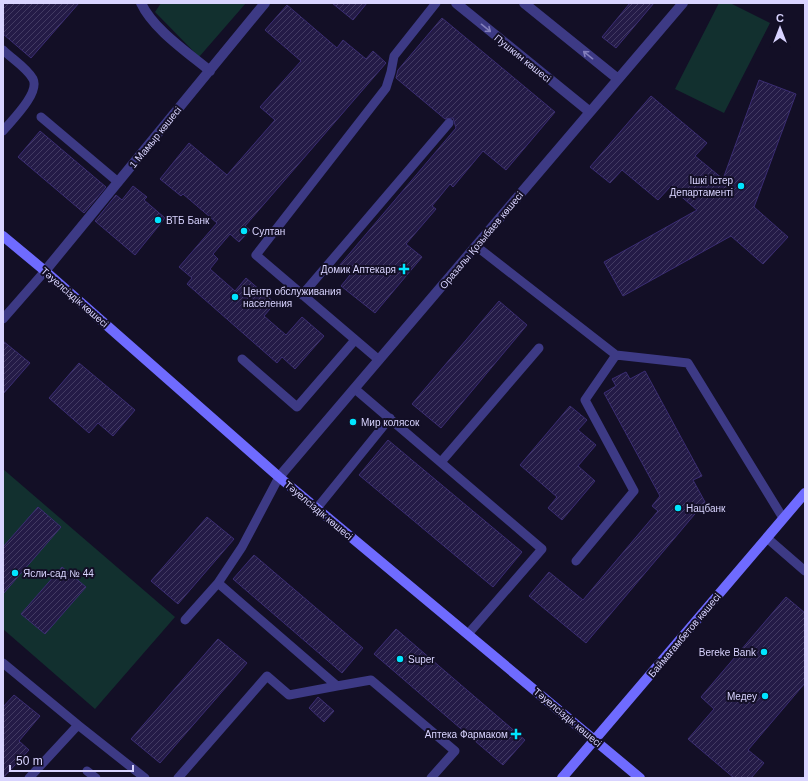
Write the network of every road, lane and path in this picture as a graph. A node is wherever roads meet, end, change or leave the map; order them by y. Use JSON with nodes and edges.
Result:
{"nodes":[{"id":1,"x":141,"y":3,"type":"edge"},
{"id":2,"x":265,"y":3,"type":"edge"},
{"id":3,"x":436,"y":3,"type":"edge"},
{"id":4,"x":456,"y":3,"type":"edge"},
{"id":5,"x":524,"y":3,"type":"edge"},
{"id":6,"x":683,"y":3,"type":"edge"},
{"id":7,"x":3,"y":50,"type":"edge"},
{"id":8,"x":210,"y":71,"type":"junction"},
{"id":9,"x":618,"y":79,"type":"junction"},
{"id":10,"x":590,"y":112,"type":"junction"},
{"id":11,"x":41,"y":116,"type":"dead end"},
{"id":12,"x":449,"y":122,"type":"dead end"},
{"id":13,"x":3,"y":131,"type":"edge"},
{"id":14,"x":118,"y":182,"type":"junction"},
{"id":15,"x":3,"y":236,"type":"edge"},
{"id":16,"x":476,"y":246,"type":"junction"},
{"id":17,"x":45,"y":271,"type":"junction"},
{"id":18,"x":302,"y":295,"type":"junction"},
{"id":19,"x":3,"y":319,"type":"edge"},
{"id":20,"x":355,"y":340,"type":"junction"},
{"id":21,"x":539,"y":348,"type":"dead end"},
{"id":22,"x":616,"y":355,"type":"junction"},
{"id":23,"x":242,"y":359,"type":"dead end"},
{"id":24,"x":379,"y":360,"type":"junction"},
{"id":25,"x":355,"y":389,"type":"junction"},
{"id":26,"x":390,"y":418,"type":"junction"},
{"id":27,"x":441,"y":462,"type":"junction"},
{"id":28,"x":279,"y":477,"type":"junction"},
{"id":29,"x":805,"y":493,"type":"edge"},
{"id":30,"x":317,"y":508,"type":"junction"},
{"id":31,"x":783,"y":518,"type":"junction"},
{"id":32,"x":767,"y":538,"type":"junction"},
{"id":33,"x":576,"y":561,"type":"dead end"},
{"id":34,"x":805,"y":571,"type":"edge"},
{"id":35,"x":218,"y":583,"type":"junction"},
{"id":36,"x":185,"y":620,"type":"dead end"},
{"id":37,"x":468,"y":634,"type":"junction"},
{"id":38,"x":3,"y":663,"type":"edge"},
{"id":39,"x":337,"y":686,"type":"junction"},
{"id":40,"x":78,"y":725,"type":"junction"},
{"id":41,"x":596,"y":739,"type":"junction"},
{"id":42,"x":87,"y":771,"type":"dead end"},
{"id":43,"x":29,"y":778,"type":"edge"},
{"id":44,"x":96,"y":778,"type":"edge"},
{"id":45,"x":145,"y":778,"type":"edge"},
{"id":46,"x":178,"y":778,"type":"edge"},
{"id":47,"x":431,"y":778,"type":"edge"},
{"id":48,"x":562,"y":778,"type":"edge"},
{"id":49,"x":640,"y":778,"type":"edge"}],
"edges":[{"from":1,"to":8,"type":"street"},
{"from":2,"to":8,"type":"street","name":"1 Мамыр көшесі"},
{"from":3,"to":18,"type":"lane"},
{"from":4,"to":10,"type":"street","name":"Пушкин көшесі","one_way":true},
{"from":9,"to":5,"type":"street","one_way":true},
{"from":6,"to":9,"type":"street","name":"Оразалы Қозыбаев көшесі"},
{"from":7,"to":13,"type":"lane"},
{"from":8,"to":14,"type":"street","name":"1 Мамыр көшесі"},
{"from":9,"to":10,"type":"street","name":"Оразалы Қозыбаев көшесі"},
{"from":10,"to":16,"type":"street","name":"Оразалы Қозыбаев көшесі"},
{"from":11,"to":14,"type":"lane"},
{"from":12,"to":18,"type":"lane"},
{"from":14,"to":17,"type":"street","name":"1 Мамыр көшесі"},
{"from":15,"to":17,"type":"main road","name":"Тәуелсіздік көшесі"},
{"from":16,"to":22,"type":"lane"},
{"from":16,"to":24,"type":"street","name":"Оразалы Қозыбаев көшесі"},
{"from":17,"to":19,"type":"lane"},
{"from":17,"to":28,"type":"main road","name":"Тәуелсіздік көшесі"},
{"from":18,"to":20,"type":"lane"},
{"from":20,"to":23,"type":"lane"},
{"from":20,"to":24,"type":"lane"},
{"from":21,"to":27,"type":"lane"},
{"from":22,"to":31,"type":"lane"},
{"from":22,"to":33,"type":"lane"},
{"from":24,"to":25,"type":"street","name":"Оразалы Қозыбаев көшесі"},
{"from":25,"to":26,"type":"lane"},
{"from":25,"to":28,"type":"street","name":"Оразалы Қозыбаев көшесі"},
{"from":26,"to":27,"type":"lane"},
{"from":26,"to":30,"type":"lane"},
{"from":27,"to":37,"type":"lane"},
{"from":28,"to":30,"type":"main road","name":"Тәуелсіздік көшесі"},
{"from":28,"to":35,"type":"lane"},
{"from":29,"to":31,"type":"main road","name":"Баймағамбетов көшесі"},
{"from":30,"to":37,"type":"main road","name":"Тәуелсіздік көшесі"},
{"from":31,"to":32,"type":"main road","name":"Баймағамбетов көшесі"},
{"from":32,"to":34,"type":"lane"},
{"from":32,"to":41,"type":"main road","name":"Баймағамбетов көшесі"},
{"from":35,"to":36,"type":"lane"},
{"from":35,"to":39,"type":"lane"},
{"from":37,"to":41,"type":"main road","name":"Тәуелсіздік көшесі"},
{"from":38,"to":40,"type":"lane"},
{"from":39,"to":46,"type":"lane"},
{"from":39,"to":47,"type":"lane"},
{"from":40,"to":43,"type":"lane"},
{"from":40,"to":45,"type":"lane"},
{"from":41,"to":48,"type":"main road","name":"Баймағамбетов көшесі"},
{"from":41,"to":49,"type":"main road","name":"Тәуелсіздік көшесі"},
{"from":42,"to":44,"type":"lane"}]}
